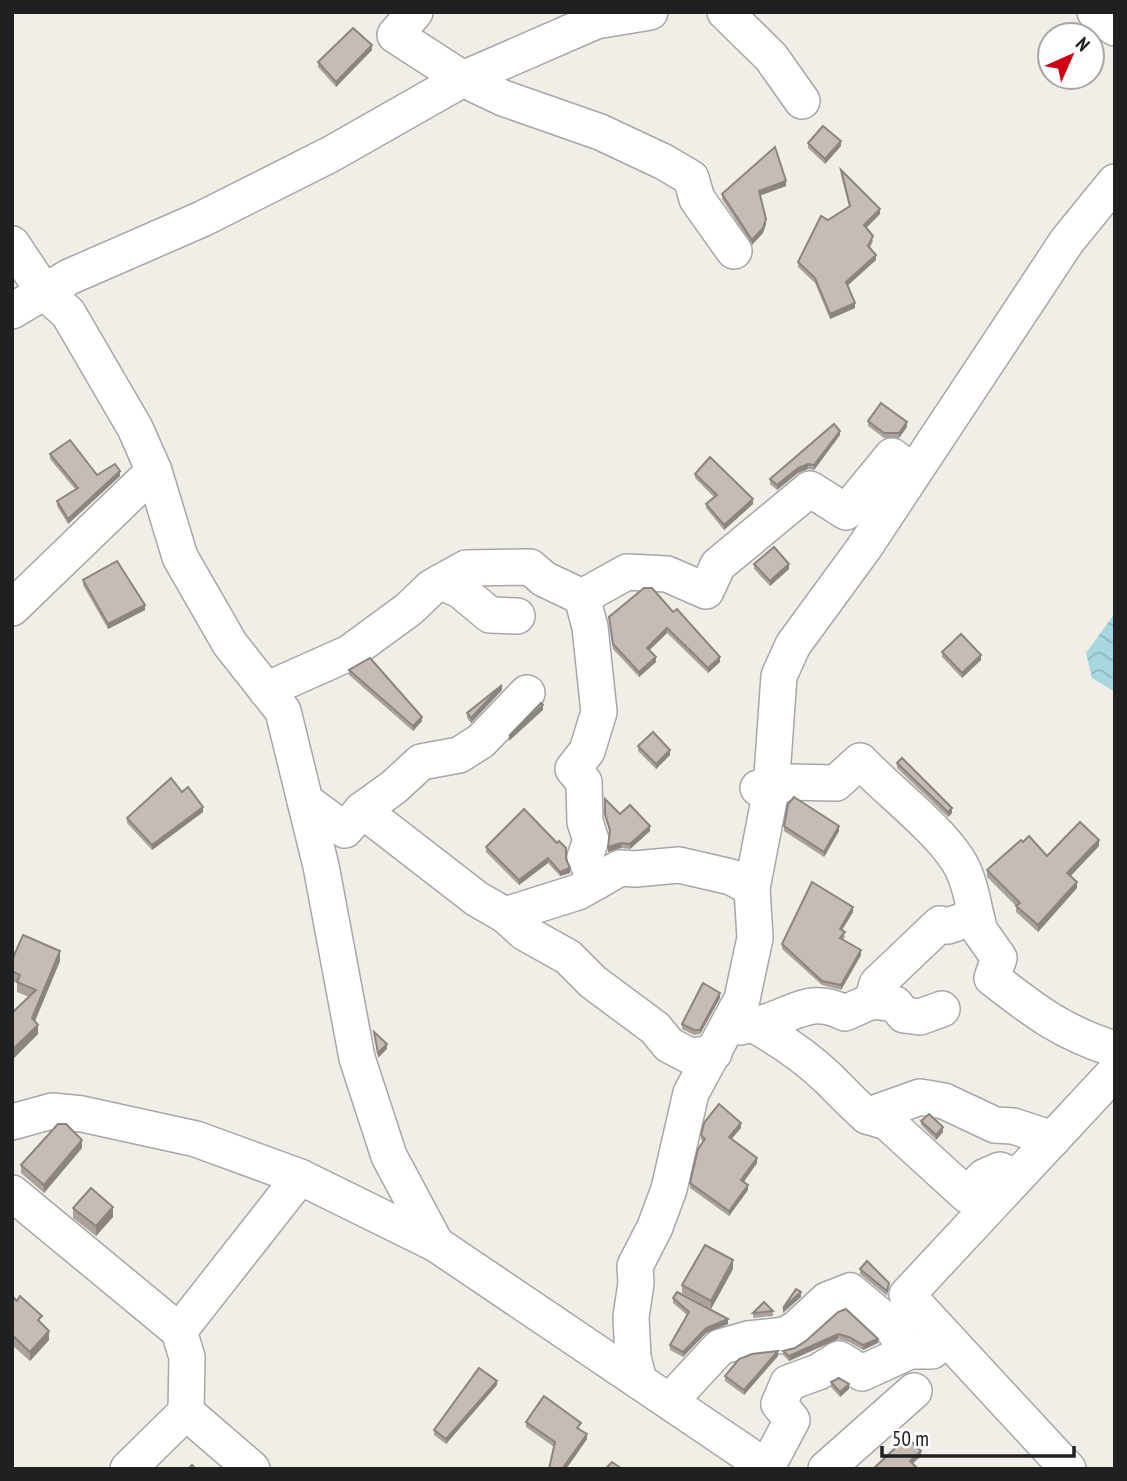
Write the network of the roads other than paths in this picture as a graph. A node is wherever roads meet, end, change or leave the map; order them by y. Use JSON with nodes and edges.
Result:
{"nodes":[{"id":1,"x":415,"y":12,"type":"edge"},
{"id":2,"x":725,"y":12,"type":"edge"},
{"id":3,"x":1095,"y":12,"type":"edge"},
{"id":4,"x":642,"y":13,"type":"edge"},
{"id":5,"x":1115,"y":28,"type":"edge"},
{"id":6,"x":463,"y":79,"type":"junction"},
{"id":7,"x":802,"y":101,"type":"dead end"},
{"id":8,"x":1115,"y":182,"type":"edge"},
{"id":9,"x":12,"y":244,"type":"edge"},
{"id":10,"x":734,"y":251,"type":"dead end"},
{"id":11,"x":44,"y":292,"type":"junction"},
{"id":12,"x":12,"y":311,"type":"edge"},
{"id":13,"x":154,"y":471,"type":"junction"},
{"id":14,"x":912,"y":472,"type":"junction"},
{"id":15,"x":441,"y":582,"type":"junction"},
{"id":16,"x":582,"y":597,"type":"junction"},
{"id":17,"x":12,"y":608,"type":"edge"},
{"id":18,"x":517,"y":616,"type":"dead end"},
{"id":19,"x":267,"y":690,"type":"junction"},
{"id":20,"x":527,"y":693,"type":"dead end"},
{"id":21,"x":764,"y":789,"type":"junction"},
{"id":22,"x":305,"y":802,"type":"junction"},
{"id":23,"x":362,"y":810,"type":"junction"},
{"id":24,"x":596,"y":882,"type":"junction"},
{"id":25,"x":752,"y":888,"type":"junction"},
{"id":26,"x":505,"y":915,"type":"junction"},
{"id":27,"x":976,"y":916,"type":"junction"},
{"id":28,"x":872,"y":1001,"type":"junction"},
{"id":29,"x":942,"y":1009,"type":"dead end"},
{"id":30,"x":718,"y":1041,"type":"junction"},
{"id":31,"x":1115,"y":1049,"type":"edge"},
{"id":32,"x":1115,"y":1072,"type":"edge"},
{"id":33,"x":867,"y":1116,"type":"junction"},
{"id":34,"x":12,"y":1122,"type":"edge"},
{"id":35,"x":1053,"y":1139,"type":"junction"},
{"id":36,"x":300,"y":1177,"type":"junction"},
{"id":37,"x":1015,"y":1178,"type":"junction"},
{"id":38,"x":12,"y":1193,"type":"edge"},
{"id":39,"x":436,"y":1244,"type":"junction"},
{"id":40,"x":179,"y":1331,"type":"junction"},
{"id":41,"x":951,"y":1343,"type":"junction"},
{"id":42,"x":910,"y":1351,"type":"junction"},
{"id":43,"x":639,"y":1381,"type":"junction"},
{"id":44,"x":914,"y":1391,"type":"dead end"},
{"id":45,"x":670,"y":1402,"type":"junction"},
{"id":46,"x":186,"y":1412,"type":"junction"},
{"id":47,"x":768,"y":1468,"type":"edge"},
{"id":48,"x":128,"y":1469,"type":"edge"},
{"id":49,"x":252,"y":1469,"type":"edge"},
{"id":50,"x":826,"y":1469,"type":"edge"},
{"id":51,"x":1068,"y":1469,"type":"edge"}],
"edges":[{"from":1,"to":6,"type":"street"},
{"from":2,"to":7,"type":"street"},
{"from":3,"to":5,"type":"street"},
{"from":4,"to":6,"type":"street"},
{"from":6,"to":10,"type":"street"},
{"from":6,"to":11,"type":"street"},
{"from":8,"to":14,"type":"street"},
{"from":9,"to":11,"type":"street"},
{"from":11,"to":12,"type":"street"},
{"from":11,"to":13,"type":"street"},
{"from":13,"to":17,"type":"street"},
{"from":13,"to":19,"type":"street"},
{"from":14,"to":16,"type":"street"},
{"from":14,"to":21,"type":"street"},
{"from":15,"to":16,"type":"street"},
{"from":15,"to":18,"type":"street"},
{"from":15,"to":19,"type":"street"},
{"from":16,"to":24,"type":"street"},
{"from":19,"to":22,"type":"street"},
{"from":20,"to":23,"type":"street"},
{"from":21,"to":25,"type":"street"},
{"from":21,"to":27,"type":"street"},
{"from":22,"to":23,"type":"street"},
{"from":22,"to":39,"type":"street"},
{"from":23,"to":26,"type":"street"},
{"from":24,"to":25,"type":"street"},
{"from":24,"to":26,"type":"street"},
{"from":25,"to":30,"type":"street"},
{"from":26,"to":30,"type":"street"},
{"from":27,"to":28,"type":"street"},
{"from":27,"to":31,"type":"street"},
{"from":28,"to":29,"type":"street"},
{"from":28,"to":30,"type":"street"},
{"from":30,"to":33,"type":"street"},
{"from":30,"to":43,"type":"street"},
{"from":32,"to":35,"type":"street"},
{"from":33,"to":35,"type":"street"},
{"from":33,"to":37,"type":"street"},
{"from":34,"to":36,"type":"street"},
{"from":35,"to":37,"type":"street"},
{"from":36,"to":39,"type":"street"},
{"from":36,"to":40,"type":"street"},
{"from":37,"to":41,"type":"street"},
{"from":38,"to":40,"type":"street"},
{"from":39,"to":43,"type":"street"},
{"from":40,"to":46,"type":"street"},
{"from":41,"to":42,"type":"street"},
{"from":41,"to":51,"type":"street"},
{"from":42,"to":45,"type":"street"},
{"from":42,"to":47,"type":"street"},
{"from":43,"to":45,"type":"street"},
{"from":44,"to":50,"type":"street"},
{"from":45,"to":47,"type":"street"},
{"from":46,"to":48,"type":"street"},
{"from":46,"to":49,"type":"street"}]}
